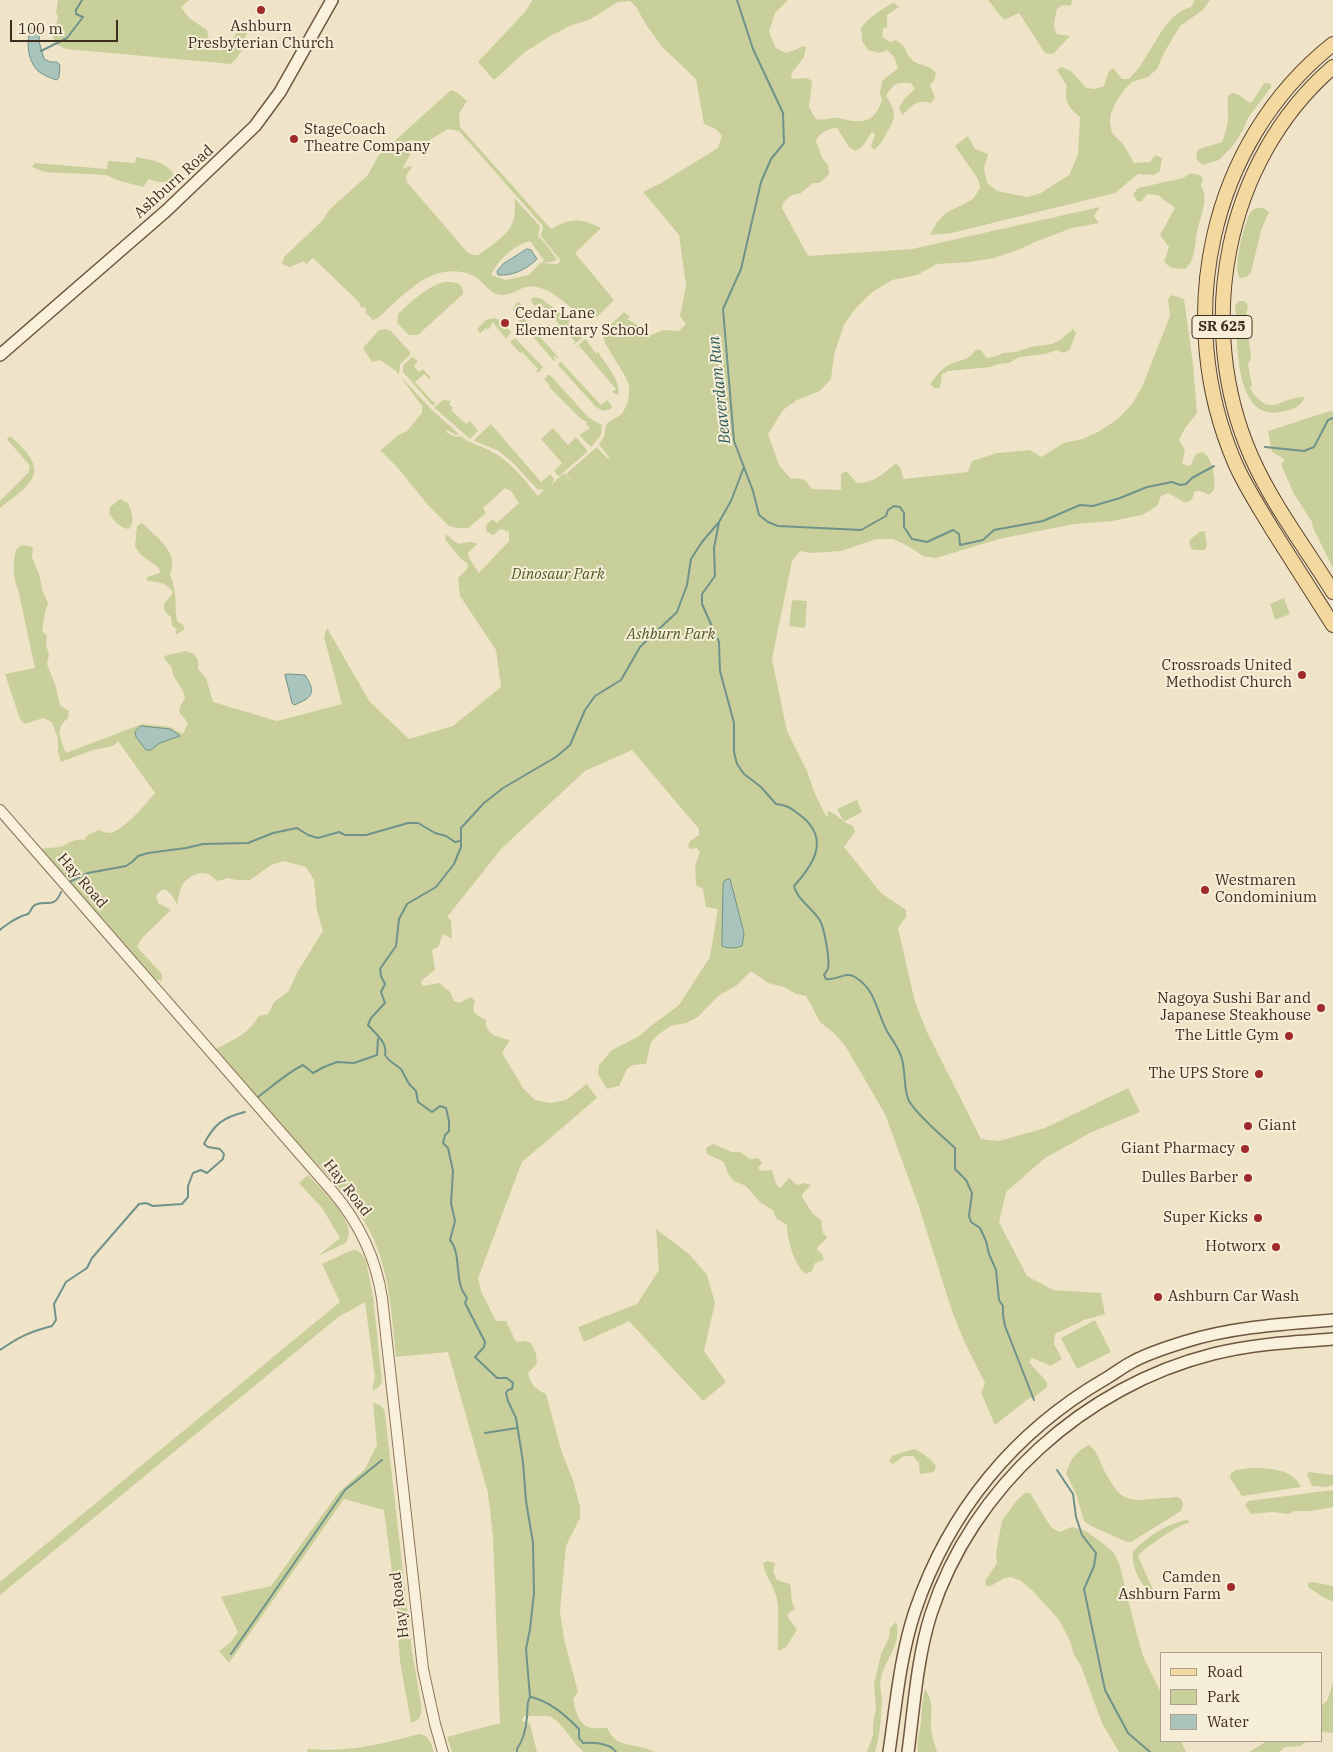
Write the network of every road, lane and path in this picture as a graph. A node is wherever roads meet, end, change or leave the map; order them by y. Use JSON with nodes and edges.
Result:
{"nodes":[{"id":1,"x":332,"y":0,"type":"edge"},
{"id":2,"x":1333,"y":44,"type":"edge"},
{"id":3,"x":1333,"y":67,"type":"edge"},
{"id":4,"x":0,"y":355,"type":"edge"},
{"id":5,"x":1333,"y":592,"type":"edge"},
{"id":6,"x":1333,"y":625,"type":"edge"},
{"id":7,"x":0,"y":810,"type":"edge"},
{"id":8,"x":1333,"y":1320,"type":"edge"},
{"id":9,"x":1333,"y":1339,"type":"edge"},
{"id":10,"x":443,"y":1752,"type":"edge"},
{"id":11,"x":889,"y":1752,"type":"edge"},
{"id":12,"x":908,"y":1752,"type":"edge"}],
"edges":[{"from":1,"to":4,"type":"main road","name":"Ashburn Road"},
{"from":2,"to":6,"type":"main road","number":"SR 625"},
{"from":3,"to":5,"type":"main road","number":"SR 625"},
{"from":7,"to":10,"type":"street","name":"Hay Road"},
{"from":8,"to":11,"type":"main road"},
{"from":9,"to":12,"type":"main road"}]}
